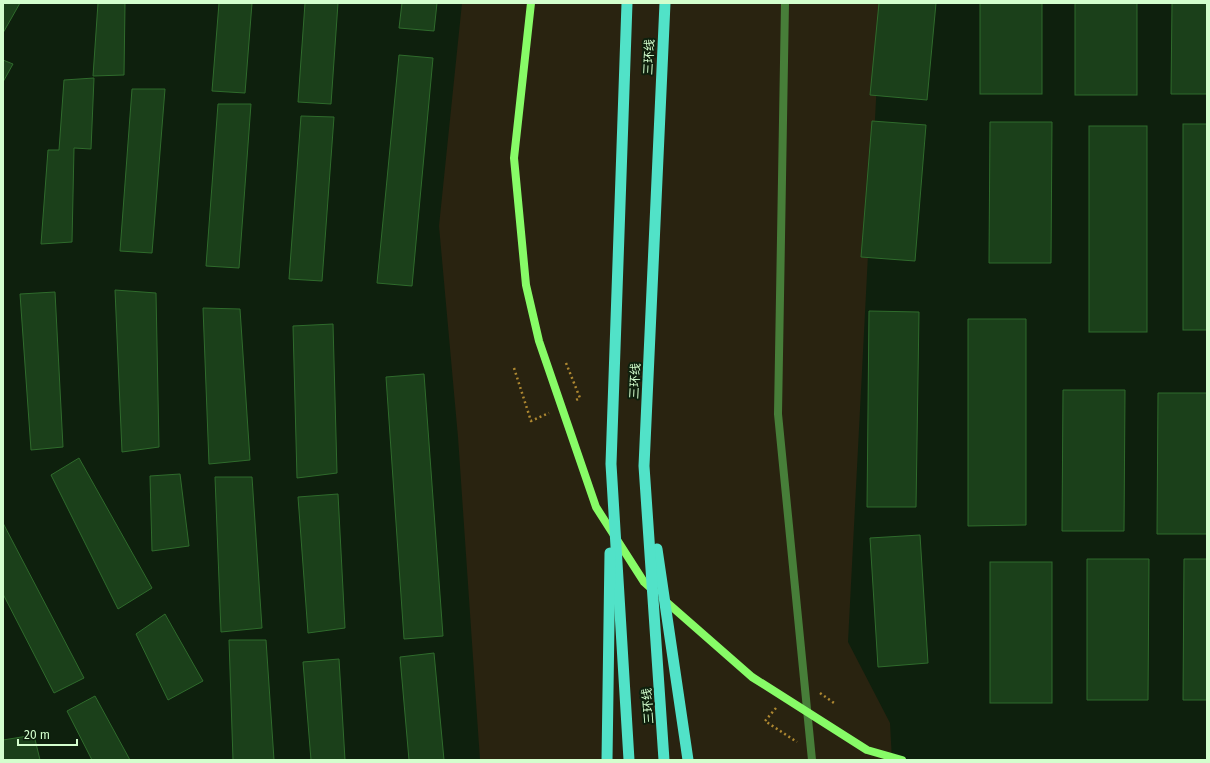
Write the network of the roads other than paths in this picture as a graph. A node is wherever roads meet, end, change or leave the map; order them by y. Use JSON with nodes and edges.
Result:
{"nodes":[{"id":1,"x":531,"y":3,"type":"edge"},
{"id":2,"x":627,"y":3,"type":"edge"},
{"id":3,"x":665,"y":3,"type":"edge"},
{"id":4,"x":785,"y":3,"type":"edge"},
{"id":5,"x":611,"y":464,"type":"junction"},
{"id":6,"x":644,"y":466,"type":"junction"},
{"id":7,"x":607,"y":760,"type":"edge"},
{"id":8,"x":629,"y":760,"type":"edge"},
{"id":9,"x":664,"y":760,"type":"edge"},
{"id":10,"x":688,"y":760,"type":"edge"},
{"id":11,"x":812,"y":760,"type":"edge"},
{"id":12,"x":902,"y":760,"type":"edge"}],
"edges":[{"from":1,"to":12,"type":"main road"},
{"from":2,"to":5,"type":"highway","name":"三环线"},
{"from":3,"to":6,"type":"highway","name":"三环线"},
{"from":4,"to":11,"type":"street"},
{"from":5,"to":7,"type":"highway"},
{"from":5,"to":8,"type":"highway","name":"三环线"},
{"from":6,"to":9,"type":"highway","name":"三环线"},
{"from":6,"to":10,"type":"highway"}]}
